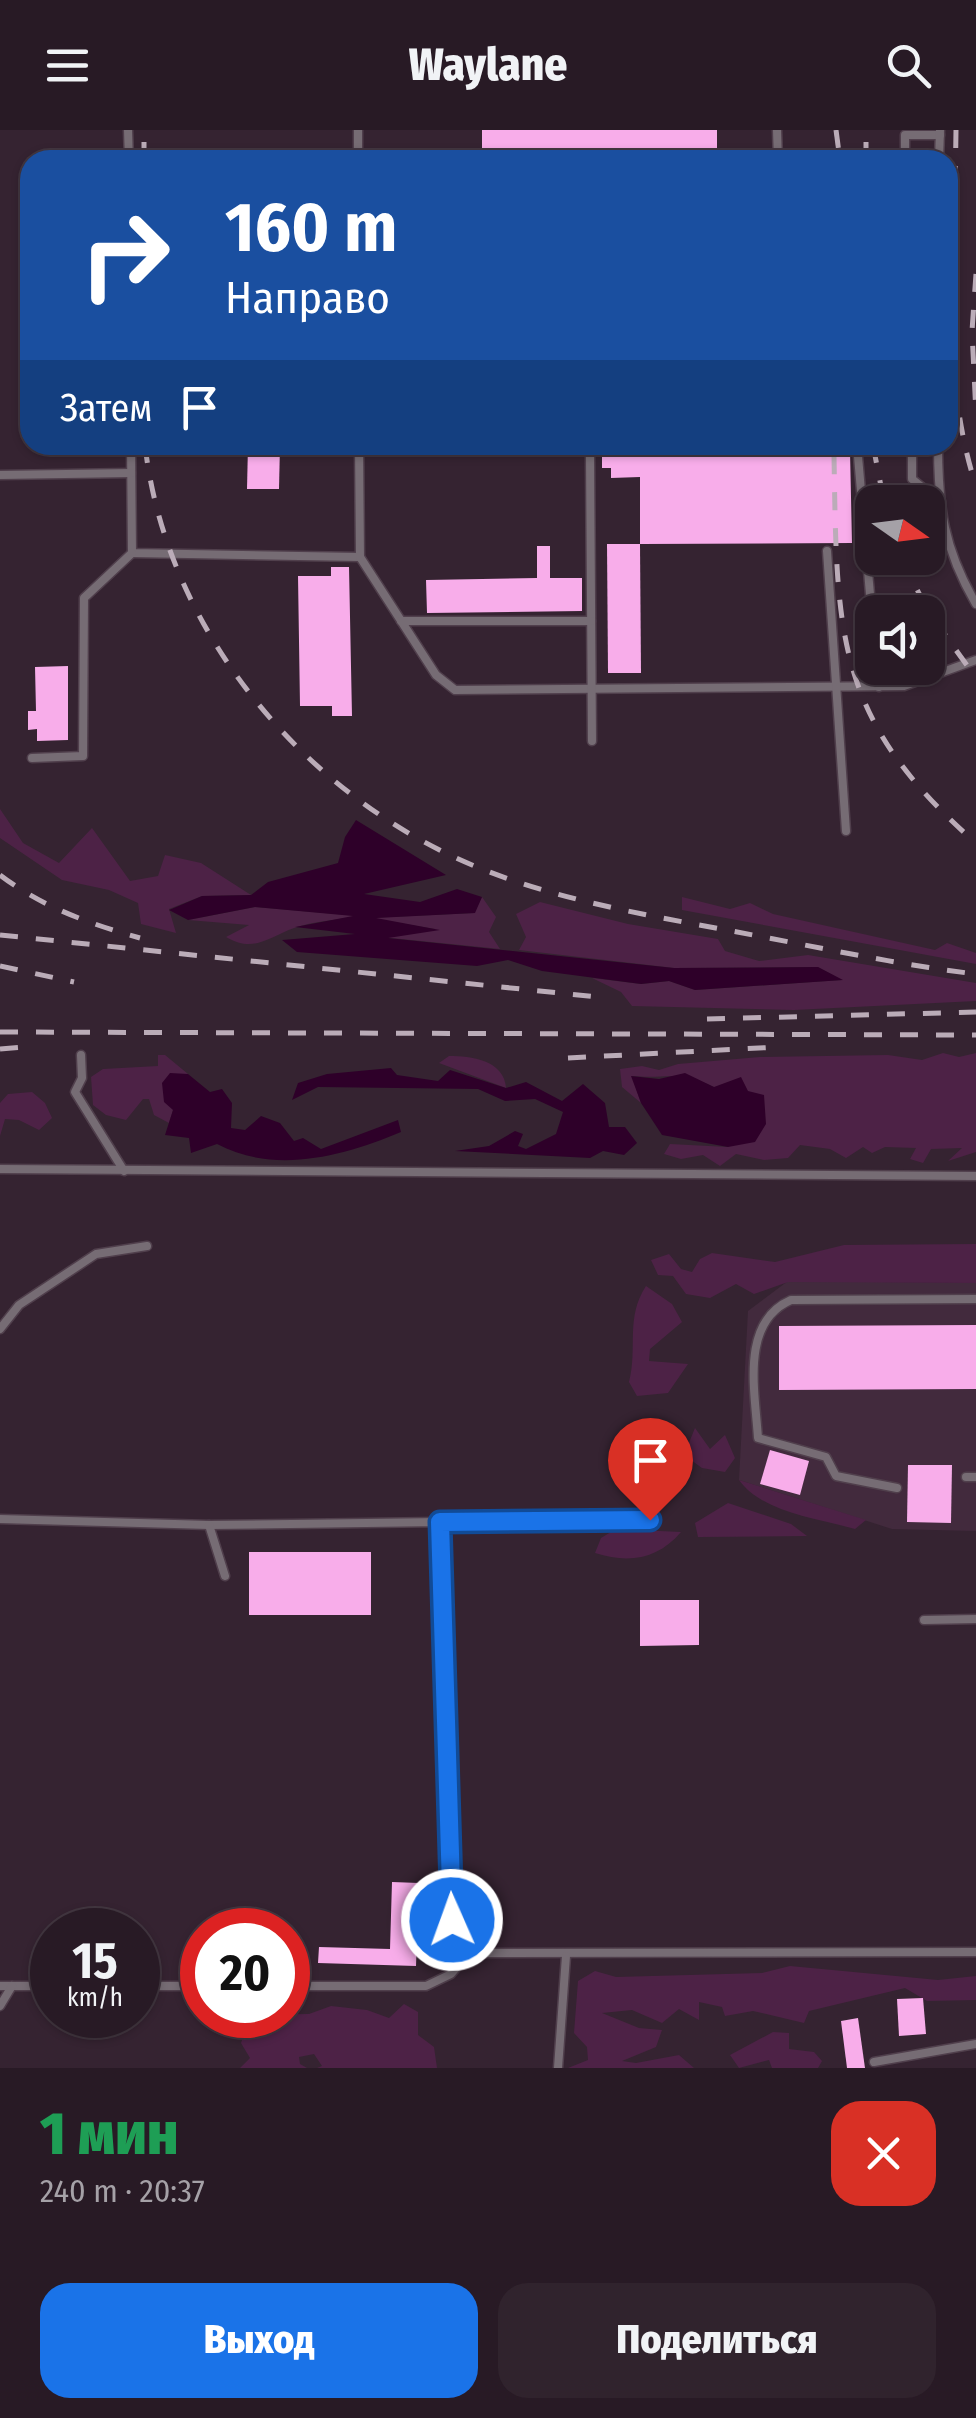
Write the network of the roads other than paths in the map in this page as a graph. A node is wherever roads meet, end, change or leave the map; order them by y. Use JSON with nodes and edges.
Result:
{"nodes":[{"id":1,"x":940,"y":132,"type":"edge"},
{"id":2,"x":906,"y":150,"type":"edge"},
{"id":3,"x":131,"y":455,"type":"edge"},
{"id":4,"x":359,"y":455,"type":"edge"},
{"id":5,"x":858,"y":455,"type":"edge"},
{"id":6,"x":912,"y":455,"type":"edge"},
{"id":7,"x":938,"y":455,"type":"edge"},
{"id":8,"x":590,"y":456,"type":"dead end"},
{"id":9,"x":132,"y":473,"type":"junction"},
{"id":10,"x":0,"y":475,"type":"edge"},
{"id":11,"x":919,"y":485,"type":"edge"},
{"id":12,"x":938,"y":485,"type":"edge"},
{"id":13,"x":945,"y":534,"type":"edge"},
{"id":14,"x":827,"y":551,"type":"dead end"},
{"id":15,"x":132,"y":553,"type":"junction"},
{"id":16,"x":360,"y":557,"type":"junction"},
{"id":17,"x":870,"y":595,"type":"edge"},
{"id":18,"x":976,"y":604,"type":"edge"},
{"id":19,"x":402,"y":621,"type":"junction"},
{"id":20,"x":591,"y":621,"type":"junction"},
{"id":21,"x":976,"y":660,"type":"edge"},
{"id":22,"x":879,"y":686,"type":"joint"},
{"id":23,"x":837,"y":688,"type":"junction"},
{"id":24,"x":591,"y":692,"type":"junction"},
{"id":25,"x":592,"y":741,"type":"dead end"},
{"id":26,"x":32,"y":758,"type":"dead end"},
{"id":27,"x":846,"y":831,"type":"dead end"},
{"id":28,"x":82,"y":1054,"type":"dead end"},
{"id":29,"x":0,"y":1169,"type":"edge"},
{"id":30,"x":124,"y":1171,"type":"junction"},
{"id":31,"x":976,"y":1176,"type":"edge"},
{"id":32,"x":147,"y":1246,"type":"dead end"},
{"id":33,"x":976,"y":1300,"type":"edge"},
{"id":34,"x":0,"y":1328,"type":"edge"},
{"id":35,"x":897,"y":1488,"type":"dead end"},
{"id":36,"x":0,"y":1518,"type":"edge"},
{"id":37,"x":650,"y":1520,"type":"dead end"},
{"id":38,"x":440,"y":1522,"type":"junction"},
{"id":39,"x":210,"y":1525,"type":"junction"},
{"id":40,"x":225,"y":1576,"type":"dead end"},
{"id":41,"x":976,"y":1619,"type":"edge"},
{"id":42,"x":924,"y":1620,"type":"dead end"},
{"id":43,"x":976,"y":1952,"type":"edge"},
{"id":44,"x":469,"y":1953,"type":"junction"},
{"id":45,"x":566,"y":1956,"type":"junction"},
{"id":46,"x":0,"y":1986,"type":"edge"},
{"id":47,"x":12,"y":1986,"type":"junction"},
{"id":48,"x":30,"y":1986,"type":"edge"},
{"id":49,"x":310,"y":1986,"type":"edge"},
{"id":50,"x":0,"y":2006,"type":"edge"},
{"id":51,"x":976,"y":2044,"type":"edge"},
{"id":52,"x":874,"y":2062,"type":"dead end"},
{"id":53,"x":558,"y":2068,"type":"edge"}],
"edges":[{"from":1,"to":2,"type":"lane"},
{"from":3,"to":9,"type":"lane"},
{"from":4,"to":16,"type":"lane"},
{"from":5,"to":17,"type":"lane"},
{"from":6,"to":11,"type":"lane"},
{"from":7,"to":12,"type":"lane"},
{"from":8,"to":20,"type":"lane"},
{"from":9,"to":10,"type":"lane"},
{"from":9,"to":15,"type":"lane"},
{"from":13,"to":18,"type":"lane"},
{"from":14,"to":23,"type":"lane"},
{"from":15,"to":16,"type":"lane"},
{"from":15,"to":26,"type":"lane"},
{"from":16,"to":19,"type":"lane"},
{"from":19,"to":20,"type":"lane"},
{"from":19,"to":24,"type":"lane"},
{"from":20,"to":24,"type":"lane"},
{"from":21,"to":22,"type":"lane"},
{"from":22,"to":23,"type":"lane"},
{"from":23,"to":24,"type":"lane"},
{"from":23,"to":27,"type":"lane"},
{"from":24,"to":25,"type":"lane"},
{"from":28,"to":30,"type":"lane"},
{"from":29,"to":30,"type":"lane"},
{"from":30,"to":31,"type":"lane"},
{"from":32,"to":34,"type":"lane"},
{"from":33,"to":35,"type":"lane"},
{"from":36,"to":39,"type":"lane"},
{"from":37,"to":38,"type":"lane"},
{"from":38,"to":39,"type":"lane"},
{"from":38,"to":44,"type":"lane"},
{"from":39,"to":40,"type":"lane"},
{"from":41,"to":42,"type":"lane"},
{"from":43,"to":45,"type":"lane"},
{"from":44,"to":45,"type":"lane"},
{"from":44,"to":49,"type":"lane"},
{"from":45,"to":53,"type":"lane"},
{"from":46,"to":47,"type":"lane"},
{"from":47,"to":48,"type":"lane"},
{"from":47,"to":50,"type":"lane"},
{"from":51,"to":52,"type":"lane"}]}
